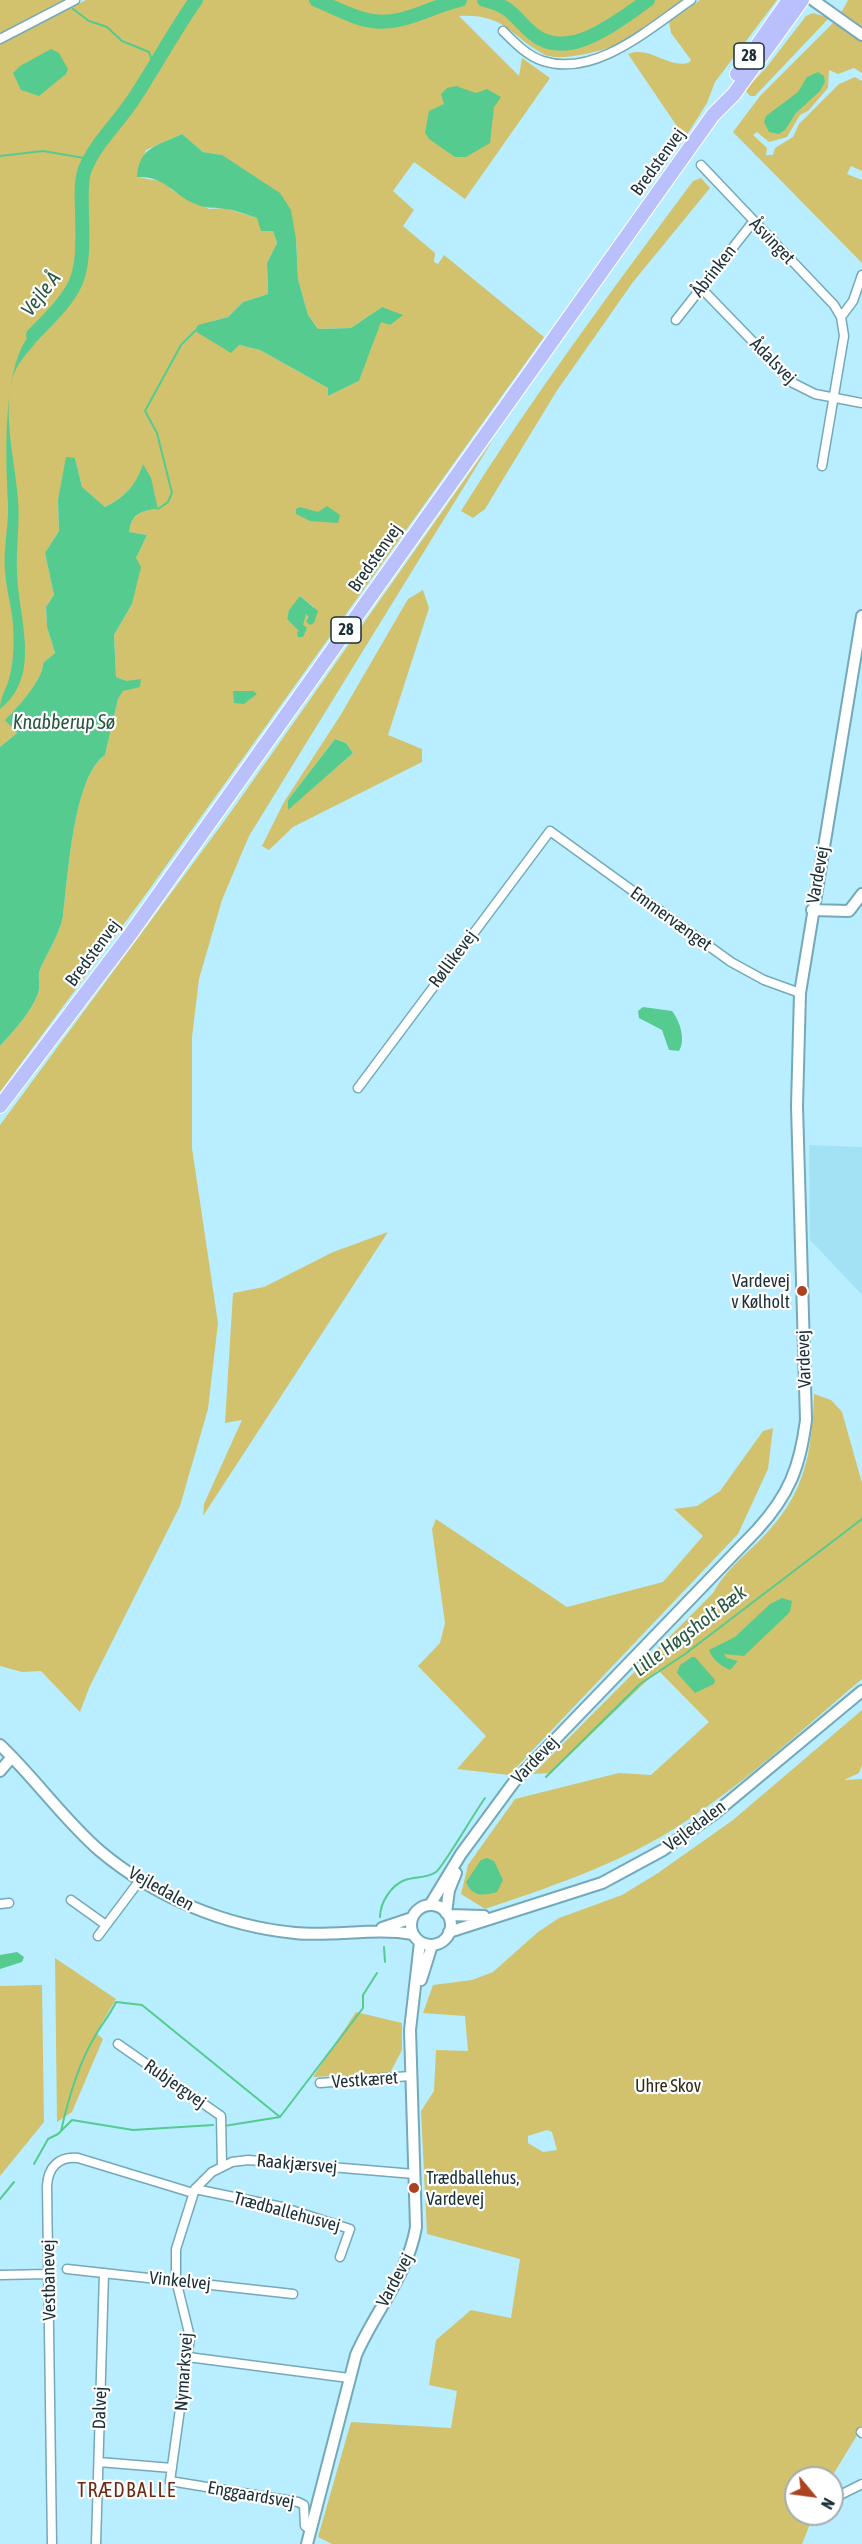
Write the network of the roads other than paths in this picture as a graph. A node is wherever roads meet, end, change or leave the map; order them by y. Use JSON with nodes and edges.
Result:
{"nodes":[{"id":1,"x":75,"y":0,"type":"edge"},
{"id":2,"x":691,"y":0,"type":"edge"},
{"id":3,"x":789,"y":0,"type":"edge"},
{"id":4,"x":802,"y":0,"type":"edge"},
{"id":5,"x":813,"y":0,"type":"edge"},
{"id":6,"x":503,"y":31,"type":"dead end"},
{"id":7,"x":862,"y":35,"type":"edge"},
{"id":8,"x":0,"y":39,"type":"edge"},
{"id":9,"x":713,"y":115,"type":"junction"},
{"id":10,"x":701,"y":165,"type":"dead end"},
{"id":11,"x":753,"y":222,"type":"junction"},
{"id":12,"x":862,"y":275,"type":"edge"},
{"id":13,"x":701,"y":288,"type":"junction"},
{"id":14,"x":841,"y":317,"type":"junction"},
{"id":15,"x":676,"y":320,"type":"dead end"},
{"id":16,"x":834,"y":398,"type":"junction"},
{"id":17,"x":862,"y":403,"type":"edge"},
{"id":18,"x":822,"y":466,"type":"dead end"},
{"id":19,"x":862,"y":616,"type":"edge"},
{"id":20,"x":550,"y":831,"type":"joint"},
{"id":21,"x":862,"y":894,"type":"edge"},
{"id":22,"x":812,"y":910,"type":"junction"},
{"id":23,"x":800,"y":993,"type":"junction"},
{"id":24,"x":358,"y":1088,"type":"dead end"},
{"id":25,"x":0,"y":1106,"type":"edge"},
{"id":26,"x":862,"y":1691,"type":"edge"},
{"id":27,"x":0,"y":1745,"type":"edge"},
{"id":28,"x":12,"y":1757,"type":"junction"},
{"id":29,"x":0,"y":1771,"type":"edge"},
{"id":30,"x":472,"y":1838,"type":"junction"},
{"id":31,"x":140,"y":1880,"type":"junction"},
{"id":32,"x":71,"y":1900,"type":"dead end"},
{"id":33,"x":430,"y":1905,"type":"junction"},
{"id":34,"x":447,"y":1914,"type":"junction"},
{"id":35,"x":502,"y":1914,"type":"junction"},
{"id":36,"x":412,"y":1918,"type":"junction"},
{"id":37,"x":106,"y":1925,"type":"junction"},
{"id":38,"x":370,"y":1932,"type":"junction"},
{"id":39,"x":449,"y":1932,"type":"junction"},
{"id":40,"x":98,"y":1936,"type":"dead end"},
{"id":41,"x":416,"y":1938,"type":"junction"},
{"id":42,"x":432,"y":1945,"type":"junction"},
{"id":43,"x":413,"y":2006,"type":"junction"},
{"id":44,"x":118,"y":2044,"type":"dead end"},
{"id":45,"x":410,"y":2076,"type":"junction"},
{"id":46,"x":320,"y":2083,"type":"dead end"},
{"id":47,"x":222,"y":2166,"type":"junction"},
{"id":48,"x":414,"y":2174,"type":"junction"},
{"id":49,"x":194,"y":2191,"type":"junction"},
{"id":50,"x":340,"y":2257,"type":"dead end"},
{"id":51,"x":67,"y":2269,"type":"dead end"},
{"id":52,"x":104,"y":2273,"type":"junction"},
{"id":53,"x":49,"y":2274,"type":"junction"},
{"id":54,"x":0,"y":2275,"type":"edge"},
{"id":55,"x":176,"y":2280,"type":"junction"},
{"id":56,"x":293,"y":2294,"type":"dead end"},
{"id":57,"x":188,"y":2357,"type":"junction"},
{"id":58,"x":349,"y":2378,"type":"junction"},
{"id":59,"x":99,"y":2462,"type":"junction"},
{"id":60,"x":172,"y":2468,"type":"junction"},
{"id":61,"x":170,"y":2481,"type":"joint"},
{"id":62,"x":862,"y":2484,"type":"edge"},
{"id":63,"x":844,"y":2493,"type":"edge"},
{"id":64,"x":311,"y":2531,"type":"junction"},
{"id":65,"x":52,"y":2544,"type":"edge"},
{"id":66,"x":96,"y":2544,"type":"edge"},
{"id":67,"x":307,"y":2544,"type":"edge"}],
"edges":[{"from":1,"to":8,"type":"street"},
{"from":2,"to":6,"type":"street"},
{"from":3,"to":9,"type":"highway","name":"Bredstenvej","number":"28"},
{"from":4,"to":9,"type":"highway","name":"Bredstenvej","number":"28"},
{"from":5,"to":7,"type":"street"},
{"from":9,"to":25,"type":"highway","name":"Bredstenvej","number":"28"},
{"from":10,"to":11,"type":"street","name":"Åsvinget"},
{"from":11,"to":13,"type":"street","name":"Åbrinken"},
{"from":11,"to":14,"type":"street","name":"Åsvinget"},
{"from":12,"to":14,"type":"street"},
{"from":13,"to":15,"type":"street","name":"Åbrinken"},
{"from":13,"to":16,"type":"street","name":"Ådalsvej"},
{"from":14,"to":16,"type":"street"},
{"from":16,"to":17,"type":"street","name":"Ådalsvej"},
{"from":16,"to":18,"type":"street"},
{"from":19,"to":22,"type":"street","name":"Vardevej"},
{"from":20,"to":23,"type":"street","name":"Emmervænget"},
{"from":20,"to":24,"type":"street","name":"Røllikevej"},
{"from":21,"to":22,"type":"street"},
{"from":22,"to":23,"type":"street","name":"Vardevej"},
{"from":23,"to":30,"type":"street","name":"Vardevej"},
{"from":26,"to":35,"type":"street","name":"Vejledalen"},
{"from":27,"to":28,"type":"street","name":"Vejledalen"},
{"from":28,"to":29,"type":"street"},
{"from":28,"to":31,"type":"street","name":"Vejledalen"},
{"from":30,"to":33,"type":"street","name":"Vardevej"},
{"from":30,"to":34,"type":"street","name":"Vardevej"},
{"from":31,"to":37,"type":"street"},
{"from":31,"to":38,"type":"street","name":"Vejledalen"},
{"from":32,"to":37,"type":"street"},
{"from":33,"to":34,"type":"street"},
{"from":33,"to":36,"type":"street"},
{"from":34,"to":35,"type":"street","name":"Vejledalen"},
{"from":34,"to":39,"type":"street"},
{"from":35,"to":39,"type":"street","name":"Vejledalen"},
{"from":36,"to":38,"type":"street","name":"Vejledalen"},
{"from":36,"to":41,"type":"street"},
{"from":37,"to":40,"type":"street"},
{"from":38,"to":41,"type":"street","name":"Vejledalen"},
{"from":39,"to":42,"type":"street"},
{"from":41,"to":42,"type":"street"},
{"from":41,"to":43,"type":"street","name":"Vardevej"},
{"from":42,"to":43,"type":"street","name":"Vardevej"},
{"from":43,"to":45,"type":"street","name":"Vardevej"},
{"from":44,"to":47,"type":"street","name":"Rubjergvej"},
{"from":45,"to":46,"type":"street","name":"Vestkæret"},
{"from":45,"to":48,"type":"street","name":"Vardevej"},
{"from":47,"to":48,"type":"street","name":"Raakjærsvej"},
{"from":47,"to":49,"type":"street","name":"Raakjærsvej"},
{"from":48,"to":58,"type":"street","name":"Vardevej"},
{"from":49,"to":50,"type":"street","name":"Trædballehusvej"},
{"from":49,"to":53,"type":"street","name":"Vestbanevej"},
{"from":49,"to":55,"type":"street","name":"Nymarksvej"},
{"from":51,"to":52,"type":"street","name":"Vinkelvej"},
{"from":52,"to":55,"type":"street","name":"Vinkelvej"},
{"from":52,"to":59,"type":"street","name":"Dalvej"},
{"from":53,"to":54,"type":"street"},
{"from":53,"to":65,"type":"street","name":"Vestbanevej"},
{"from":55,"to":56,"type":"street","name":"Vinkelvej"},
{"from":55,"to":57,"type":"street","name":"Nymarksvej"},
{"from":57,"to":58,"type":"street"},
{"from":57,"to":60,"type":"street","name":"Nymarksvej"},
{"from":58,"to":64,"type":"street","name":"Vardevej"},
{"from":59,"to":60,"type":"street"},
{"from":59,"to":66,"type":"street","name":"Dalvej"},
{"from":60,"to":61,"type":"street","name":"Nymarksvej"},
{"from":61,"to":64,"type":"street","name":"Enggaardsvej"},
{"from":62,"to":63,"type":"street"},
{"from":64,"to":67,"type":"street","name":"Vardevej"}]}
